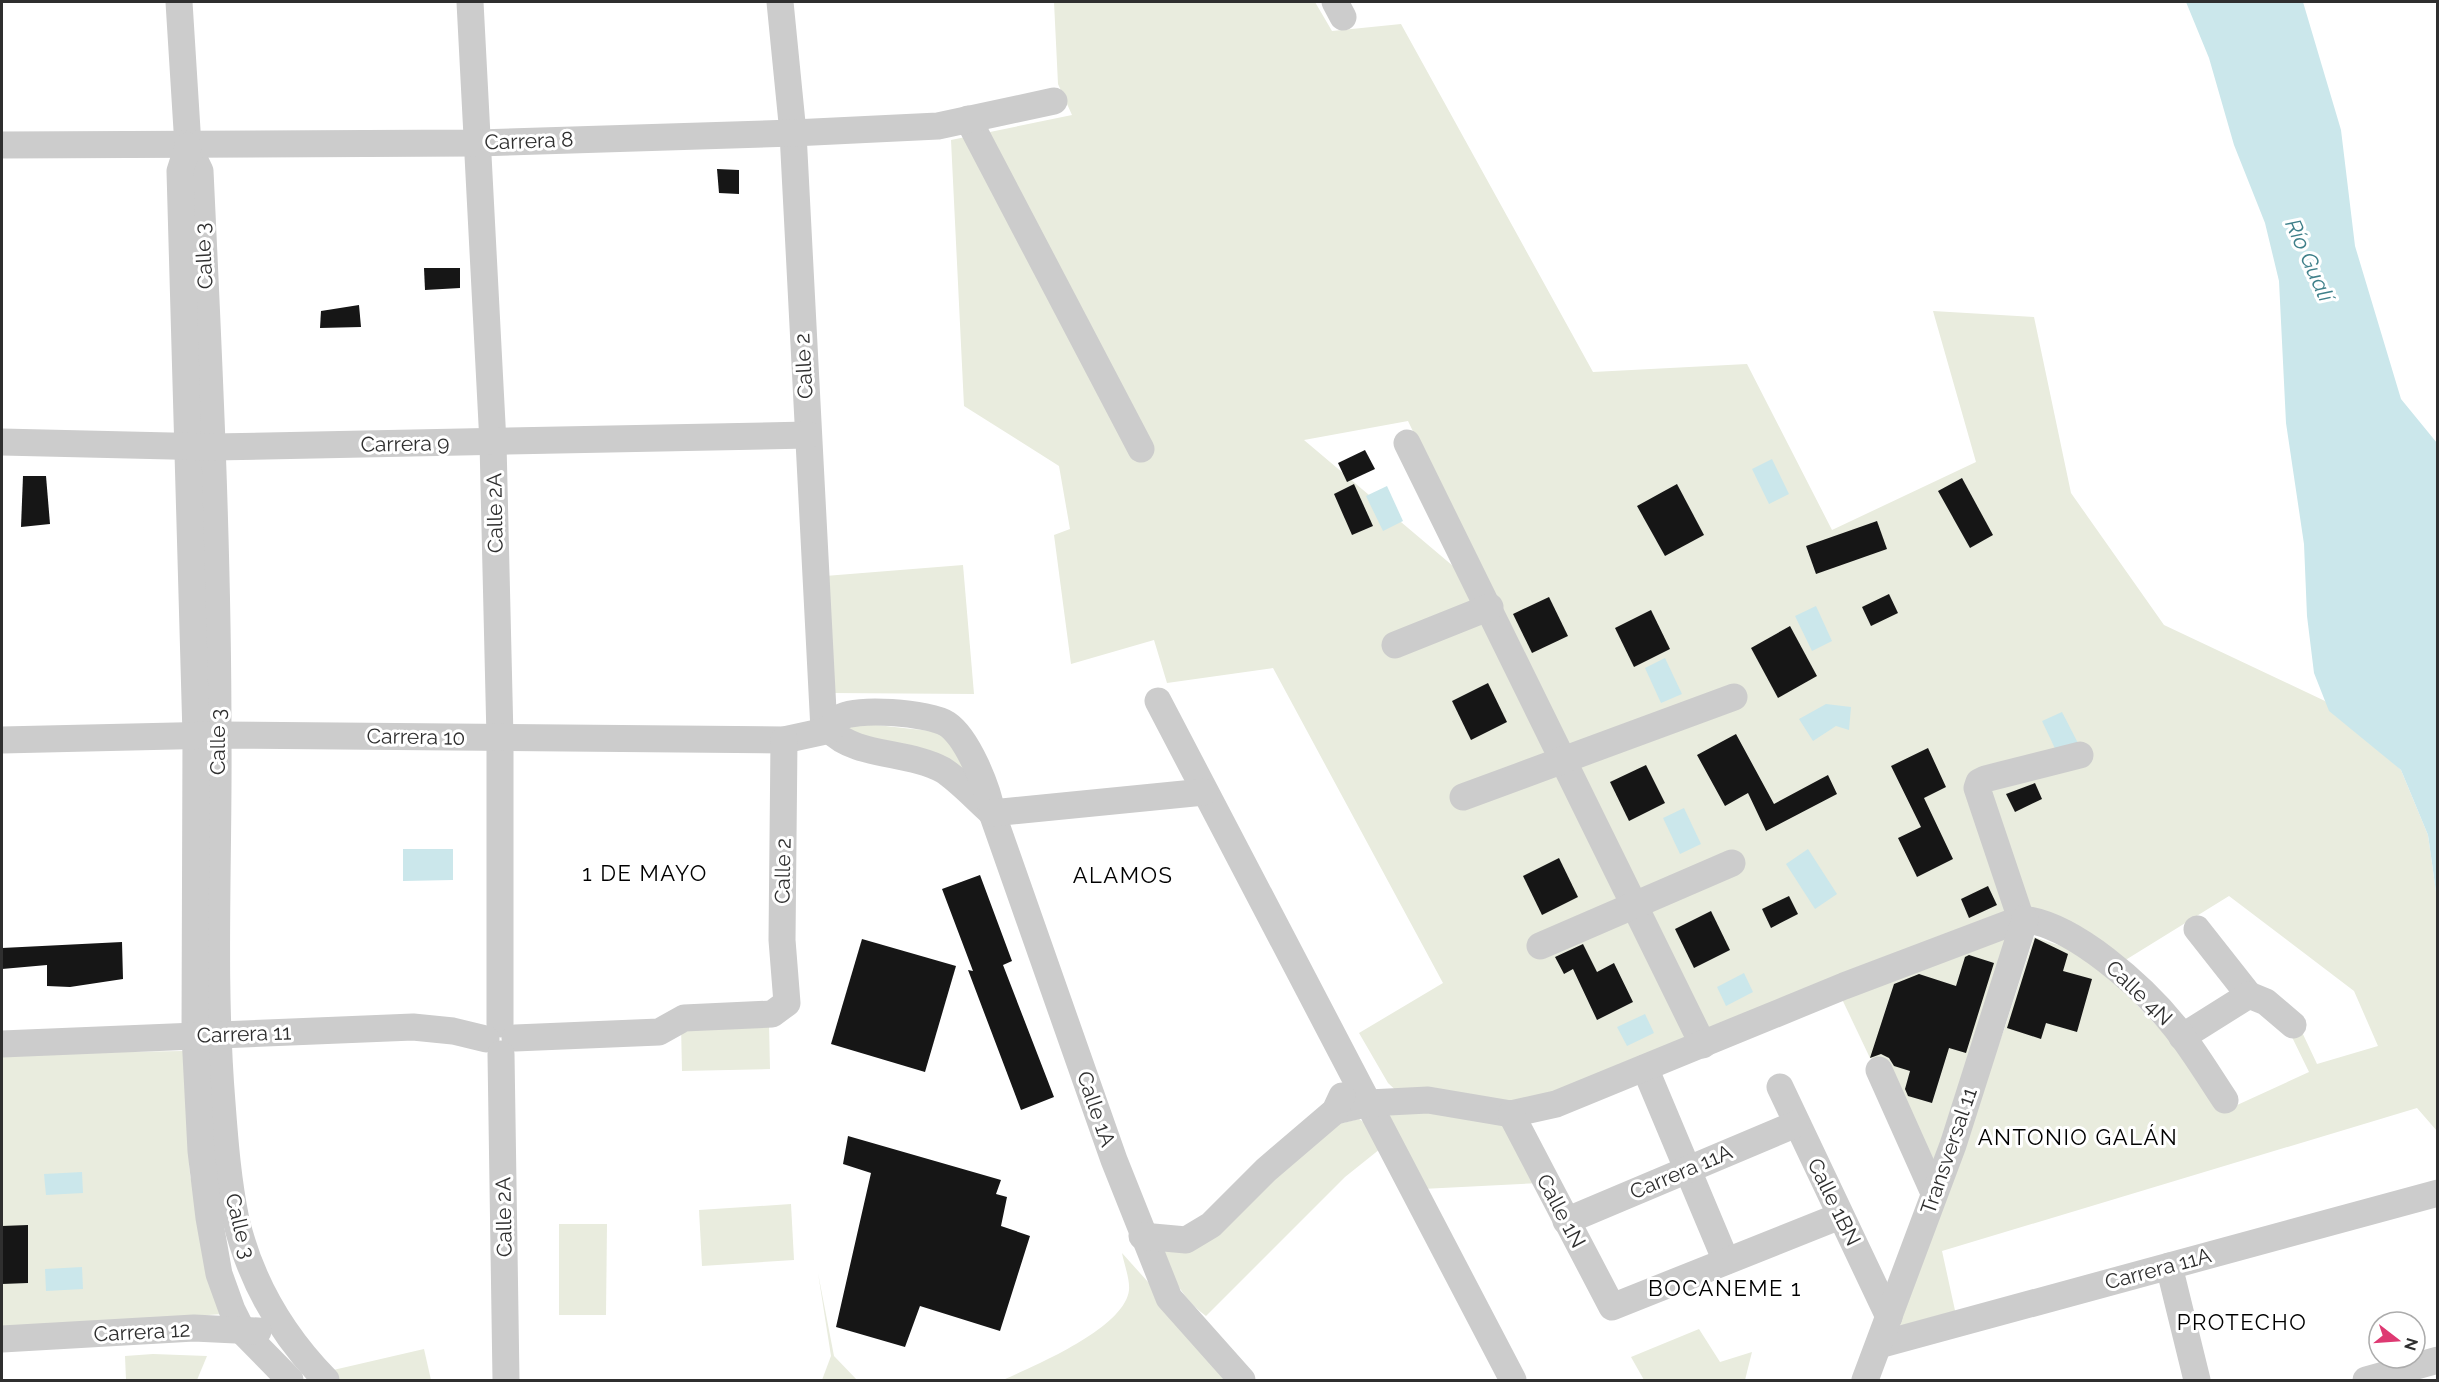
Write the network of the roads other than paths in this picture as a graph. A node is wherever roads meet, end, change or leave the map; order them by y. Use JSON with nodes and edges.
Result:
{"nodes":[{"id":1,"x":179,"y":2,"type":"edge"},
{"id":2,"x":471,"y":2,"type":"edge"},
{"id":3,"x":780,"y":2,"type":"edge"},
{"id":4,"x":1054,"y":101,"type":"dead end"},
{"id":5,"x":968,"y":119,"type":"junction"},
{"id":6,"x":793,"y":133,"type":"junction"},
{"id":7,"x":478,"y":143,"type":"junction"},
{"id":8,"x":2,"y":146,"type":"edge"},
{"id":9,"x":188,"y":146,"type":"junction"},
{"id":10,"x":808,"y":435,"type":"junction"},
{"id":11,"x":2,"y":442,"type":"edge"},
{"id":12,"x":493,"y":442,"type":"junction"},
{"id":13,"x":1407,"y":443,"type":"dead end"},
{"id":14,"x":201,"y":446,"type":"junction"},
{"id":15,"x":1141,"y":449,"type":"dead end"},
{"id":16,"x":1490,"y":607,"type":"junction"},
{"id":17,"x":1395,"y":645,"type":"dead end"},
{"id":18,"x":1734,"y":697,"type":"dead end"},
{"id":19,"x":1158,"y":702,"type":"dead end"},
{"id":20,"x":827,"y":730,"type":"junction"},
{"id":21,"x":207,"y":735,"type":"junction"},
{"id":22,"x":500,"y":738,"type":"junction"},
{"id":23,"x":2,"y":740,"type":"edge"},
{"id":24,"x":784,"y":740,"type":"junction"},
{"id":25,"x":2080,"y":755,"type":"dead end"},
{"id":26,"x":1564,"y":759,"type":"junction"},
{"id":27,"x":1204,"y":792,"type":"junction"},
{"id":28,"x":1463,"y":797,"type":"dead end"},
{"id":29,"x":992,"y":813,"type":"junction"},
{"id":30,"x":1732,"y":863,"type":"dead end"},
{"id":31,"x":1634,"y":905,"type":"junction"},
{"id":32,"x":2023,"y":919,"type":"junction"},
{"id":33,"x":2197,"y":929,"type":"dead end"},
{"id":34,"x":1540,"y":946,"type":"dead end"},
{"id":35,"x":2249,"y":995,"type":"junction"},
{"id":36,"x":787,"y":1003,"type":"joint"},
{"id":37,"x":2292,"y":1025,"type":"dead end"},
{"id":38,"x":206,"y":1035,"type":"junction"},
{"id":39,"x":2182,"y":1037,"type":"junction"},
{"id":40,"x":501,"y":1039,"type":"junction"},
{"id":41,"x":2,"y":1044,"type":"edge"},
{"id":42,"x":1703,"y":1045,"type":"junction"},
{"id":43,"x":1645,"y":1068,"type":"junction"},
{"id":44,"x":1880,"y":1070,"type":"dead end"},
{"id":45,"x":1353,"y":1073,"type":"junction"},
{"id":46,"x":1780,"y":1087,"type":"dead end"},
{"id":47,"x":2225,"y":1100,"type":"dead end"},
{"id":48,"x":1369,"y":1103,"type":"junction"},
{"id":49,"x":1335,"y":1111,"type":"junction"},
{"id":50,"x":1511,"y":1114,"type":"junction"},
{"id":51,"x":1796,"y":1124,"type":"junction"},
{"id":52,"x":1688,"y":1169,"type":"junction"},
{"id":53,"x":1934,"y":1193,"type":"junction"},
{"id":54,"x":2436,"y":1198,"type":"edge"},
{"id":55,"x":1840,"y":1216,"type":"junction"},
{"id":56,"x":1566,"y":1221,"type":"junction"},
{"id":57,"x":1143,"y":1236,"type":"junction"},
{"id":58,"x":1726,"y":1261,"type":"junction"},
{"id":59,"x":2169,"y":1266,"type":"junction"},
{"id":60,"x":1889,"y":1317,"type":"junction"},
{"id":61,"x":282,"y":1330,"type":"junction"},
{"id":62,"x":243,"y":1332,"type":"junction"},
{"id":63,"x":2,"y":1339,"type":"edge"},
{"id":64,"x":1879,"y":1345,"type":"junction"},
{"id":65,"x":2438,"y":1360,"type":"edge"},
{"id":66,"x":2382,"y":1378,"type":"edge"},
{"id":67,"x":290,"y":1380,"type":"edge"},
{"id":68,"x":326,"y":1380,"type":"edge"},
{"id":69,"x":506,"y":1380,"type":"edge"},
{"id":70,"x":1242,"y":1380,"type":"edge"},
{"id":71,"x":1513,"y":1380,"type":"edge"},
{"id":72,"x":1865,"y":1380,"type":"edge"},
{"id":73,"x":2197,"y":1380,"type":"edge"}],
"edges":[{"from":1,"to":9,"type":"street","name":"Calle 3"},
{"from":2,"to":7,"type":"street","name":"Calle 2A"},
{"from":3,"to":6,"type":"street","name":"Calle 2"},
{"from":4,"to":5,"type":"street","name":"Carrera 8"},
{"from":5,"to":6,"type":"street","name":"Carrera 8"},
{"from":5,"to":15,"type":"street"},
{"from":6,"to":7,"type":"street","name":"Carrera 8"},
{"from":6,"to":10,"type":"street","name":"Calle 2"},
{"from":7,"to":9,"type":"street","name":"Carrera 8"},
{"from":7,"to":12,"type":"street","name":"Calle 2A"},
{"from":8,"to":9,"type":"street","name":"Carrera 8"},
{"from":9,"to":14,"type":"street","name":"Calle 3"},
{"from":10,"to":12,"type":"street","name":"Carrera 9"},
{"from":10,"to":20,"type":"street","name":"Calle 2"},
{"from":11,"to":14,"type":"street","name":"Carrera 9"},
{"from":12,"to":14,"type":"street","name":"Carrera 9"},
{"from":12,"to":22,"type":"street","name":"Calle 2A"},
{"from":13,"to":16,"type":"street"},
{"from":14,"to":21,"type":"street","name":"Calle 3"},
{"from":16,"to":17,"type":"street"},
{"from":16,"to":26,"type":"street"},
{"from":18,"to":26,"type":"street"},
{"from":19,"to":27,"type":"street"},
{"from":20,"to":24,"type":"street","name":"Carrera 10"},
{"from":20,"to":29,"type":"street"},
{"from":20,"to":29,"type":"street","name":"Carrera 10"},
{"from":21,"to":22,"type":"street","name":"Carrera 10"},
{"from":21,"to":23,"type":"street","name":"Carrera 10"},
{"from":21,"to":38,"type":"street","name":"Calle 3"},
{"from":22,"to":24,"type":"street","name":"Carrera 10"},
{"from":22,"to":40,"type":"street","name":"Calle 2A"},
{"from":24,"to":36,"type":"street","name":"Calle 2"},
{"from":25,"to":32,"type":"street"},
{"from":26,"to":28,"type":"street"},
{"from":26,"to":31,"type":"street"},
{"from":27,"to":29,"type":"street"},
{"from":27,"to":45,"type":"street"},
{"from":29,"to":57,"type":"street","name":"Calle 1A"},
{"from":30,"to":31,"type":"street"},
{"from":31,"to":34,"type":"street"},
{"from":31,"to":42,"type":"street"},
{"from":32,"to":39,"type":"street","name":"Calle 4N"},
{"from":32,"to":42,"type":"street"},
{"from":32,"to":53,"type":"street","name":"Transversal 11"},
{"from":33,"to":35,"type":"street"},
{"from":35,"to":37,"type":"street"},
{"from":35,"to":39,"type":"street"},
{"from":36,"to":40,"type":"street","name":"Carrera 11"},
{"from":38,"to":40,"type":"street","name":"Carrera 11"},
{"from":38,"to":41,"type":"street","name":"Carrera 11"},
{"from":38,"to":61,"type":"street","name":"Calle 3"},
{"from":38,"to":62,"type":"street","name":"Calle 3"},
{"from":39,"to":47,"type":"street","name":"Calle 4N"},
{"from":40,"to":69,"type":"street","name":"Calle 2A"},
{"from":42,"to":43,"type":"street"},
{"from":43,"to":50,"type":"street"},
{"from":43,"to":52,"type":"street"},
{"from":44,"to":53,"type":"street"},
{"from":45,"to":48,"type":"street"},
{"from":45,"to":49,"type":"street"},
{"from":46,"to":51,"type":"street","name":"Calle 1BN"},
{"from":48,"to":49,"type":"street"},
{"from":48,"to":50,"type":"street"},
{"from":48,"to":71,"type":"street"},
{"from":49,"to":57,"type":"street"},
{"from":50,"to":56,"type":"street","name":"Calle 1N"},
{"from":51,"to":52,"type":"street","name":"Carrera 11A"},
{"from":51,"to":55,"type":"street","name":"Calle 1BN"},
{"from":52,"to":56,"type":"street","name":"Carrera 11A"},
{"from":52,"to":58,"type":"street"},
{"from":53,"to":60,"type":"street","name":"Transversal 11"},
{"from":54,"to":59,"type":"street","name":"Carrera 11A"},
{"from":55,"to":58,"type":"street"},
{"from":55,"to":60,"type":"street","name":"Calle 1BN"},
{"from":56,"to":58,"type":"street","name":"Calle 1N"},
{"from":57,"to":70,"type":"street","name":"Calle 1A"},
{"from":59,"to":64,"type":"street","name":"Carrera 11A"},
{"from":59,"to":73,"type":"street"},
{"from":60,"to":64,"type":"street","name":"Transversal 11"},
{"from":61,"to":62,"type":"street","name":"Carrera 12"},
{"from":61,"to":68,"type":"street","name":"Calle 3"},
{"from":62,"to":63,"type":"street","name":"Carrera 12"},
{"from":62,"to":67,"type":"street"},
{"from":64,"to":72,"type":"street","name":"Transversal 11"},
{"from":65,"to":66,"type":"street"}]}
